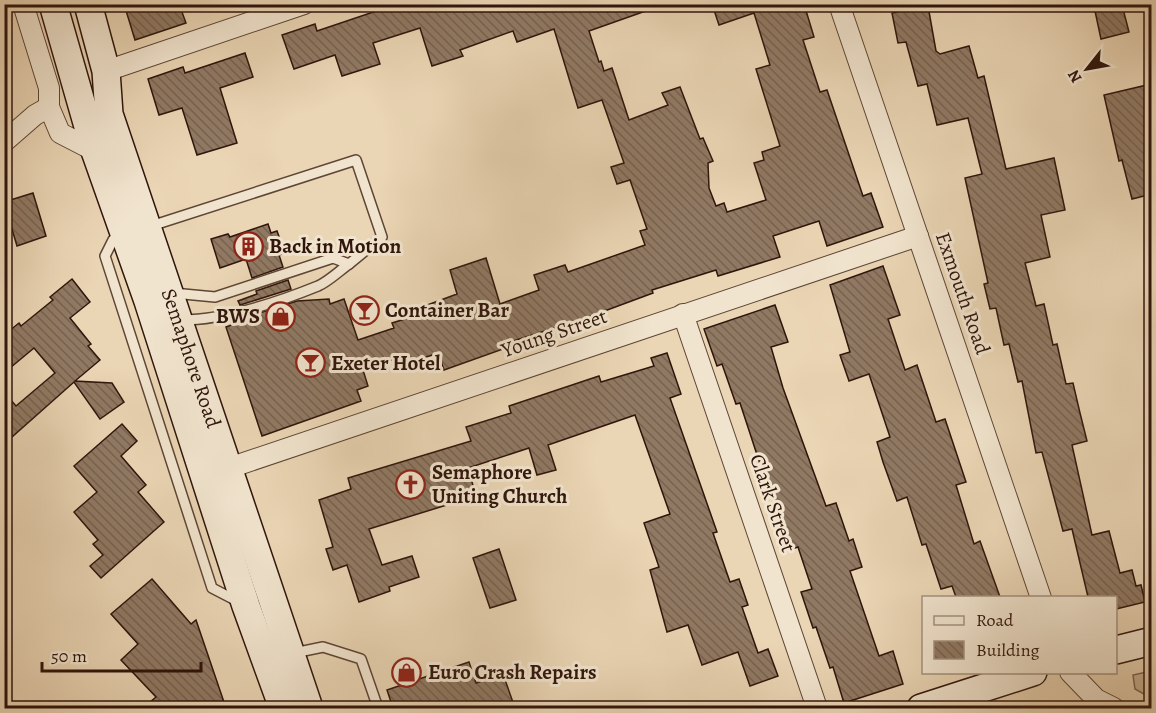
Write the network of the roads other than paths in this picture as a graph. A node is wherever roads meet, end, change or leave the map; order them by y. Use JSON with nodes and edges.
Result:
{"nodes":[{"id":1,"x":23,"y":4,"type":"edge"},
{"id":2,"x":53,"y":4,"type":"edge"},
{"id":3,"x":88,"y":4,"type":"edge"},
{"id":4,"x":304,"y":4,"type":"edge"},
{"id":5,"x":839,"y":4,"type":"edge"},
{"id":6,"x":106,"y":71,"type":"junction"},
{"id":7,"x":49,"y":107,"type":"junction"},
{"id":8,"x":4,"y":142,"type":"edge"},
{"id":9,"x":95,"y":151,"type":"junction"},
{"id":10,"x":136,"y":230,"type":"junction"},
{"id":11,"x":918,"y":236,"type":"junction"},
{"id":12,"x":349,"y":264,"type":"junction"},
{"id":13,"x":159,"y":297,"type":"junction"},
{"id":14,"x":683,"y":314,"type":"junction"},
{"id":15,"x":179,"y":320,"type":"junction"},
{"id":16,"x":217,"y":472,"type":"junction"},
{"id":17,"x":1041,"y":596,"type":"edge"},
{"id":18,"x":246,"y":606,"type":"junction"},
{"id":19,"x":1152,"y":641,"type":"edge"},
{"id":20,"x":1117,"y":650,"type":"edge"},
{"id":21,"x":279,"y":658,"type":"junction"},
{"id":22,"x":1027,"y":674,"type":"edge"},
{"id":23,"x":1072,"y":674,"type":"edge"},
{"id":24,"x":283,"y":708,"type":"edge"},
{"id":25,"x":309,"y":708,"type":"edge"},
{"id":26,"x":378,"y":708,"type":"edge"},
{"id":27,"x":817,"y":708,"type":"edge"},
{"id":28,"x":921,"y":708,"type":"edge"},
{"id":29,"x":1113,"y":708,"type":"edge"}],
"edges":[{"from":1,"to":7,"type":"street"},
{"from":2,"to":9,"type":"main road","name":"Semaphore Road"},
{"from":3,"to":6,"type":"main road","name":"Semaphore Road"},
{"from":4,"to":6,"type":"street"},
{"from":5,"to":11,"type":"street","name":"Exmouth Road"},
{"from":6,"to":10,"type":"main road","name":"Semaphore Road"},
{"from":7,"to":8,"type":"street"},
{"from":7,"to":9,"type":"street"},
{"from":9,"to":10,"type":"main road","name":"Semaphore Road"},
{"from":10,"to":12,"type":"lane"},
{"from":10,"to":13,"type":"main road","name":"Semaphore Road"},
{"from":10,"to":18,"type":"lane"},
{"from":11,"to":14,"type":"street","name":"Young Street"},
{"from":11,"to":17,"type":"street","name":"Exmouth Road"},
{"from":12,"to":13,"type":"lane"},
{"from":12,"to":15,"type":"lane"},
{"from":13,"to":15,"type":"main road","name":"Semaphore Road"},
{"from":13,"to":16,"type":"main road","name":"Semaphore Road"},
{"from":14,"to":16,"type":"street","name":"Young Street"},
{"from":14,"to":27,"type":"street","name":"Clark Street"},
{"from":15,"to":16,"type":"main road","name":"Semaphore Road"},
{"from":16,"to":18,"type":"main road","name":"Semaphore Road"},
{"from":16,"to":21,"type":"main road","name":"Semaphore Road"},
{"from":18,"to":21,"type":"main road","name":"Semaphore Road"},
{"from":19,"to":20,"type":"main road"},
{"from":21,"to":24,"type":"main road","name":"Semaphore Road"},
{"from":21,"to":25,"type":"main road","name":"Semaphore Road"},
{"from":21,"to":26,"type":"lane"},
{"from":22,"to":28,"type":"main road"},
{"from":23,"to":29,"type":"street"}]}
